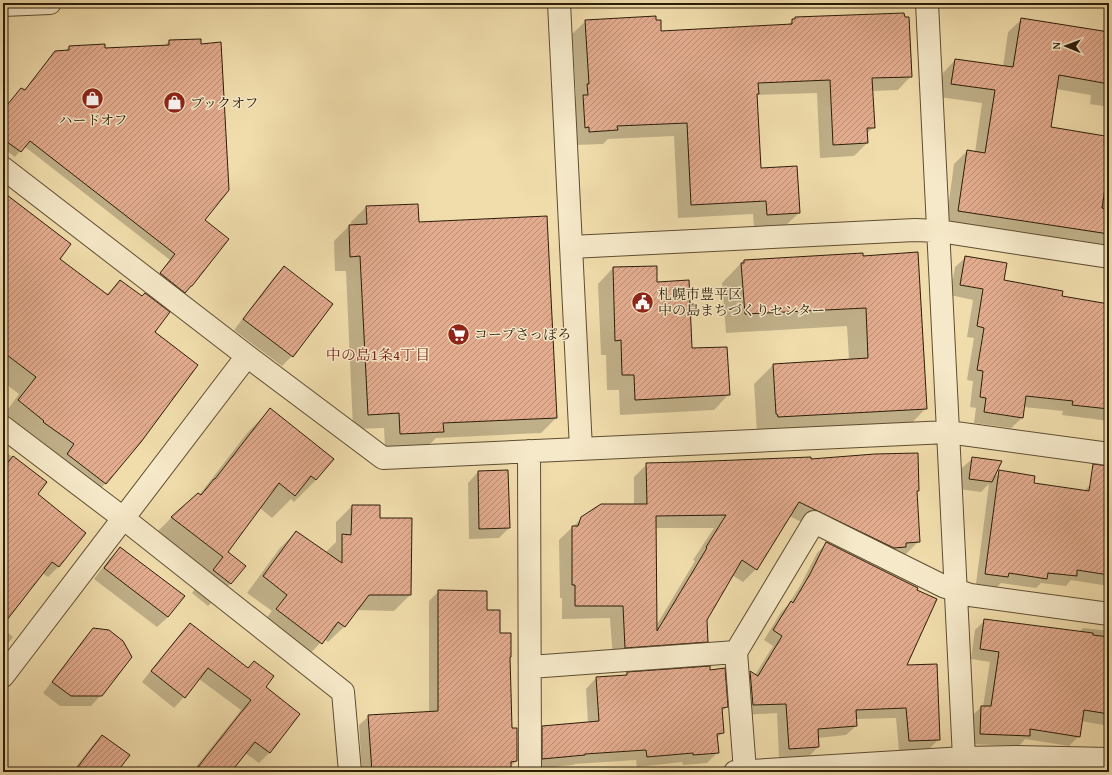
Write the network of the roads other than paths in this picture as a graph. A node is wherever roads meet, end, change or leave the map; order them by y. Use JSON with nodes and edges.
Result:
{"nodes":[{"id":1,"x":50,"y":3,"type":"edge"},
{"id":2,"x":559,"y":3,"type":"edge"},
{"id":3,"x":927,"y":3,"type":"edge"},
{"id":4,"x":3,"y":5,"type":"edge"},
{"id":5,"x":3,"y":168,"type":"edge"},
{"id":6,"x":939,"y":230,"type":"junction"},
{"id":7,"x":571,"y":247,"type":"junction"},
{"id":8,"x":1109,"y":257,"type":"edge"},
{"id":9,"x":247,"y":356,"type":"junction"},
{"id":10,"x":948,"y":432,"type":"junction"},
{"id":11,"x":6,"y":436,"type":"edge"},
{"id":12,"x":581,"y":449,"type":"junction"},
{"id":13,"x":529,"y":451,"type":"junction"},
{"id":14,"x":1109,"y":454,"type":"edge"},
{"id":15,"x":123,"y":518,"type":"junction"},
{"id":16,"x":956,"y":590,"type":"junction"},
{"id":17,"x":1109,"y":614,"type":"edge"},
{"id":18,"x":736,"y":652,"type":"junction"},
{"id":19,"x":530,"y":667,"type":"junction"},
{"id":20,"x":3,"y":676,"type":"edge"},
{"id":21,"x":964,"y":758,"type":"junction"},
{"id":22,"x":1109,"y":759,"type":"edge"},
{"id":23,"x":350,"y":772,"type":"edge"},
{"id":24,"x":530,"y":772,"type":"edge"},
{"id":25,"x":740,"y":772,"type":"edge"}],
"edges":[{"from":1,"to":4,"type":"street"},
{"from":2,"to":7,"type":"street"},
{"from":3,"to":6,"type":"street"},
{"from":5,"to":9,"type":"street"},
{"from":6,"to":7,"type":"street"},
{"from":6,"to":8,"type":"street"},
{"from":6,"to":10,"type":"street"},
{"from":7,"to":12,"type":"street"},
{"from":9,"to":13,"type":"street"},
{"from":9,"to":15,"type":"street"},
{"from":10,"to":12,"type":"street"},
{"from":10,"to":14,"type":"street"},
{"from":10,"to":16,"type":"street"},
{"from":11,"to":15,"type":"street"},
{"from":12,"to":13,"type":"street"},
{"from":13,"to":19,"type":"street"},
{"from":15,"to":20,"type":"street"},
{"from":15,"to":23,"type":"street"},
{"from":16,"to":17,"type":"street"},
{"from":16,"to":18,"type":"street"},
{"from":16,"to":21,"type":"street"},
{"from":18,"to":19,"type":"street"},
{"from":18,"to":25,"type":"street"},
{"from":19,"to":24,"type":"street"},
{"from":21,"to":22,"type":"street"},
{"from":21,"to":25,"type":"street"}]}
